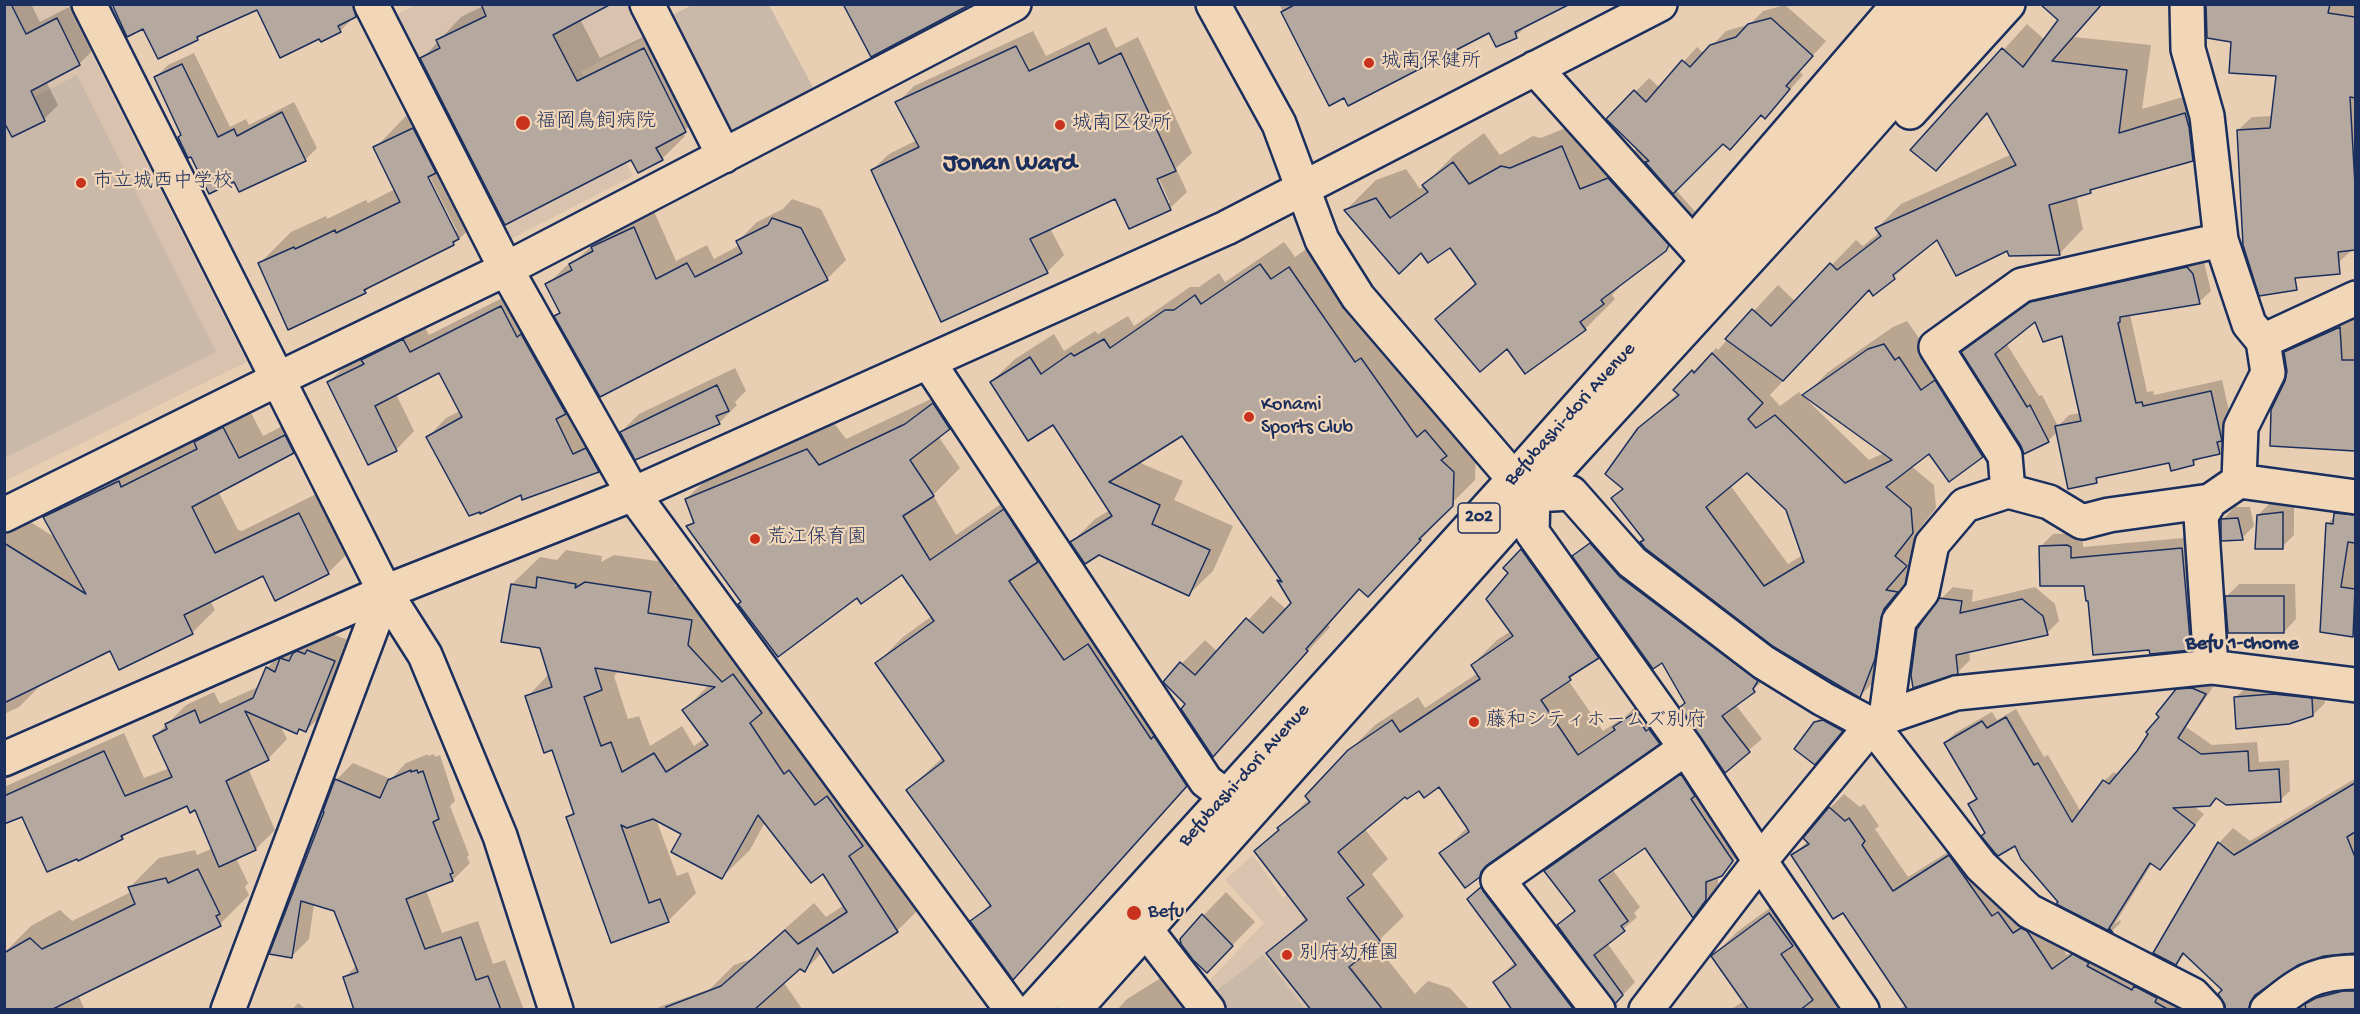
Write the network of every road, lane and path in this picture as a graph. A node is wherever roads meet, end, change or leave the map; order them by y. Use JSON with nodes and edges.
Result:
{"nodes":[{"id":1,"x":89,"y":4,"type":"edge"},
{"id":2,"x":371,"y":4,"type":"edge"},
{"id":3,"x":647,"y":4,"type":"edge"},
{"id":4,"x":1014,"y":4,"type":"edge"},
{"id":5,"x":1213,"y":4,"type":"edge"},
{"id":6,"x":1660,"y":4,"type":"edge"},
{"id":7,"x":1976,"y":4,"type":"edge"},
{"id":8,"x":2008,"y":4,"type":"edge"},
{"id":9,"x":2187,"y":4,"type":"edge"},
{"id":10,"x":1925,"y":18,"type":"edge"},
{"id":11,"x":1535,"y":68,"type":"junction"},
{"id":12,"x":724,"y":156,"type":"junction"},
{"id":13,"x":1821,"y":180,"type":"junction"},
{"id":14,"x":1303,"y":188,"type":"junction"},
{"id":15,"x":2221,"y":240,"type":"junction"},
{"id":16,"x":1708,"y":261,"type":"junction"},
{"id":17,"x":506,"y":269,"type":"junction"},
{"id":18,"x":2355,"y":298,"type":"edge"},
{"id":19,"x":2263,"y":342,"type":"junction"},
{"id":20,"x":929,"y":363,"type":"junction"},
{"id":21,"x":278,"y":379,"type":"junction"},
{"id":22,"x":2239,"y":481,"type":"junction"},
{"id":23,"x":1523,"y":487,"type":"junction"},
{"id":24,"x":2008,"y":491,"type":"junction"},
{"id":25,"x":633,"y":494,"type":"junction"},
{"id":26,"x":2355,"y":497,"type":"edge"},
{"id":27,"x":2210,"y":501,"type":"junction"},
{"id":28,"x":4,"y":515,"type":"edge"},
{"id":29,"x":385,"y":592,"type":"junction"},
{"id":30,"x":2211,"y":667,"type":"junction"},
{"id":31,"x":2355,"y":685,"type":"edge"},
{"id":32,"x":1879,"y":721,"type":"junction"},
{"id":33,"x":1686,"y":748,"type":"junction"},
{"id":34,"x":4,"y":759,"type":"edge"},
{"id":35,"x":1227,"y":797,"type":"junction"},
{"id":36,"x":1760,"y":861,"type":"junction"},
{"id":37,"x":1146,"y":930,"type":"junction"},
{"id":38,"x":2355,"y":972,"type":"edge"},
{"id":39,"x":2191,"y":1005,"type":"edge"},
{"id":40,"x":228,"y":1010,"type":"edge"},
{"id":41,"x":556,"y":1010,"type":"edge"},
{"id":42,"x":1012,"y":1010,"type":"edge"},
{"id":43,"x":1033,"y":1010,"type":"edge"},
{"id":44,"x":1074,"y":1010,"type":"edge"},
{"id":45,"x":1208,"y":1010,"type":"edge"},
{"id":46,"x":1598,"y":1010,"type":"edge"},
{"id":47,"x":1646,"y":1010,"type":"edge"},
{"id":48,"x":1862,"y":1010,"type":"edge"},
{"id":49,"x":2267,"y":1010,"type":"edge"}],
"edges":[{"from":1,"to":21,"type":"main road"},
{"from":2,"to":17,"type":"main road"},
{"from":3,"to":12,"type":"main road"},
{"from":4,"to":12,"type":"main road"},
{"from":5,"to":14,"type":"main road"},
{"from":6,"to":11,"type":"main road"},
{"from":7,"to":10,"type":"main road","name":"Befubashi-dori Avenue","number":"202"},
{"from":8,"to":13,"type":"main road"},
{"from":9,"to":15,"type":"main road"},
{"from":10,"to":13,"type":"main road","name":"Befubashi-dori Avenue","number":"202"},
{"from":10,"to":16,"type":"main road","name":"Befubashi-dori Avenue","number":"202"},
{"from":11,"to":14,"type":"main road"},
{"from":11,"to":16,"type":"main road"},
{"from":12,"to":17,"type":"main road"},
{"from":13,"to":23,"type":"main road","name":"Befubashi-dori Avenue","number":"202"},
{"from":14,"to":20,"type":"main road"},
{"from":14,"to":23,"type":"main road"},
{"from":15,"to":19,"type":"main road"},
{"from":15,"to":24,"type":"main road"},
{"from":16,"to":23,"type":"main road","name":"Befubashi-dori Avenue","number":"202"},
{"from":17,"to":21,"type":"main road"},
{"from":17,"to":25,"type":"main road"},
{"from":18,"to":19,"type":"main road"},
{"from":19,"to":22,"type":"main road"},
{"from":20,"to":25,"type":"main road"},
{"from":20,"to":35,"type":"main road"},
{"from":21,"to":28,"type":"main road"},
{"from":21,"to":29,"type":"main road"},
{"from":22,"to":26,"type":"main road"},
{"from":22,"to":27,"type":"main road"},
{"from":23,"to":32,"type":"main road"},
{"from":23,"to":33,"type":"main road"},
{"from":23,"to":35,"type":"main road","name":"Befubashi-dori Avenue","number":"202"},
{"from":23,"to":37,"type":"main road","name":"Befubashi-dori Avenue","number":"202"},
{"from":24,"to":27,"type":"main road"},
{"from":24,"to":32,"type":"main road"},
{"from":25,"to":29,"type":"main road"},
{"from":25,"to":42,"type":"main road"},
{"from":27,"to":30,"type":"main road"},
{"from":29,"to":34,"type":"main road"},
{"from":29,"to":40,"type":"main road"},
{"from":29,"to":41,"type":"main road"},
{"from":30,"to":31,"type":"main road"},
{"from":30,"to":32,"type":"main road"},
{"from":32,"to":36,"type":"main road"},
{"from":32,"to":39,"type":"main road"},
{"from":33,"to":36,"type":"main road"},
{"from":33,"to":46,"type":"main road"},
{"from":35,"to":43,"type":"main road","name":"Befubashi-dori Avenue","number":"202"},
{"from":36,"to":47,"type":"main road"},
{"from":36,"to":48,"type":"main road"},
{"from":37,"to":44,"type":"main road","name":"Befubashi-dori Avenue","number":"202"},
{"from":37,"to":45,"type":"main road"},
{"from":38,"to":49,"type":"main road"}]}
